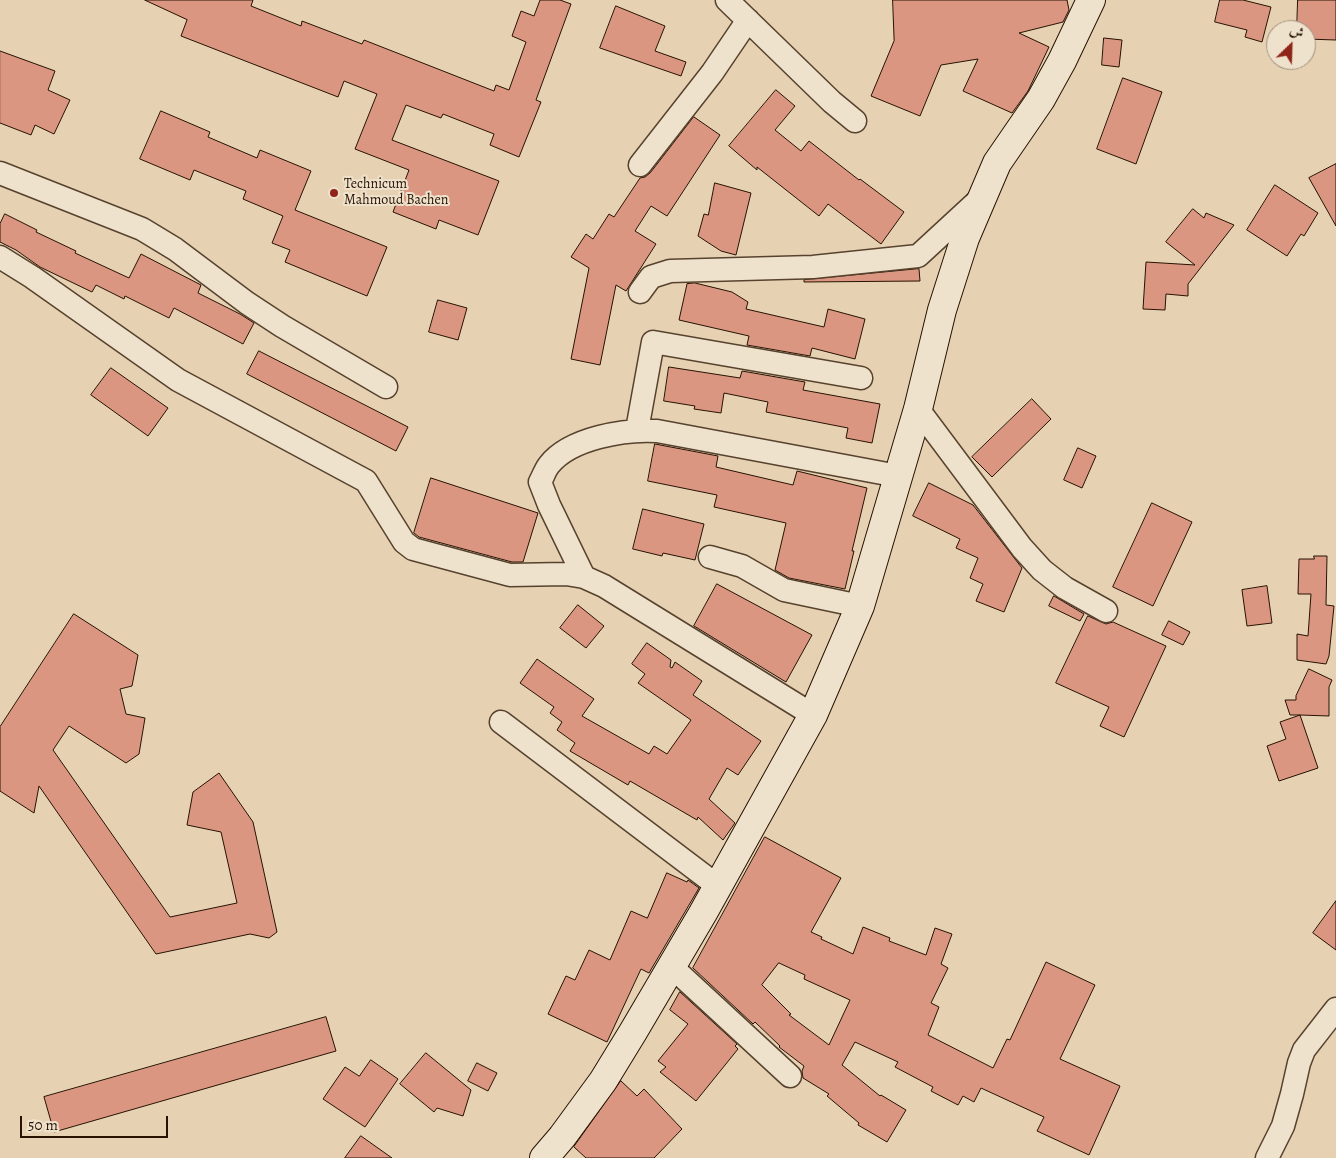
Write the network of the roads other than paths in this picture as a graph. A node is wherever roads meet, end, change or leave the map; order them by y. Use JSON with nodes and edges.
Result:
{"nodes":[{"id":1,"x":728,"y":0,"type":"edge"},
{"id":2,"x":1091,"y":0,"type":"edge"},
{"id":3,"x":748,"y":20,"type":"junction"},
{"id":4,"x":855,"y":120,"type":"dead end"},
{"id":5,"x":640,"y":165,"type":"dead end"},
{"id":6,"x":0,"y":173,"type":"edge"},
{"id":7,"x":983,"y":196,"type":"junction"},
{"id":8,"x":0,"y":257,"type":"edge"},
{"id":9,"x":640,"y":292,"type":"dead end"},
{"id":10,"x":861,"y":378,"type":"dead end"},
{"id":11,"x":386,"y":387,"type":"dead end"},
{"id":12,"x":918,"y":409,"type":"junction"},
{"id":13,"x":637,"y":430,"type":"junction"},
{"id":14,"x":898,"y":476,"type":"junction"},
{"id":15,"x":710,"y":557,"type":"dead end"},
{"id":16,"x":584,"y":577,"type":"junction"},
{"id":17,"x":860,"y":606,"type":"junction"},
{"id":18,"x":1106,"y":611,"type":"dead end"},
{"id":19,"x":813,"y":716,"type":"junction"},
{"id":20,"x":501,"y":722,"type":"dead end"},
{"id":21,"x":718,"y":887,"type":"junction"},
{"id":22,"x":672,"y":967,"type":"junction"},
{"id":23,"x":1336,"y":1009,"type":"edge"},
{"id":24,"x":790,"y":1076,"type":"dead end"},
{"id":25,"x":544,"y":1158,"type":"edge"},
{"id":26,"x":1267,"y":1158,"type":"edge"}],
"edges":[{"from":1,"to":3,"type":"street"},
{"from":2,"to":7,"type":"street"},
{"from":3,"to":4,"type":"street"},
{"from":3,"to":5,"type":"street"},
{"from":6,"to":11,"type":"street"},
{"from":7,"to":9,"type":"street"},
{"from":7,"to":12,"type":"street"},
{"from":8,"to":16,"type":"street"},
{"from":10,"to":13,"type":"street"},
{"from":12,"to":14,"type":"street"},
{"from":12,"to":18,"type":"street"},
{"from":13,"to":14,"type":"street"},
{"from":13,"to":16,"type":"street"},
{"from":14,"to":17,"type":"street"},
{"from":15,"to":17,"type":"street"},
{"from":16,"to":19,"type":"street"},
{"from":17,"to":19,"type":"street"},
{"from":19,"to":21,"type":"street"},
{"from":20,"to":21,"type":"street"},
{"from":21,"to":22,"type":"street"},
{"from":22,"to":24,"type":"street"},
{"from":22,"to":25,"type":"street"},
{"from":23,"to":26,"type":"street"}]}
